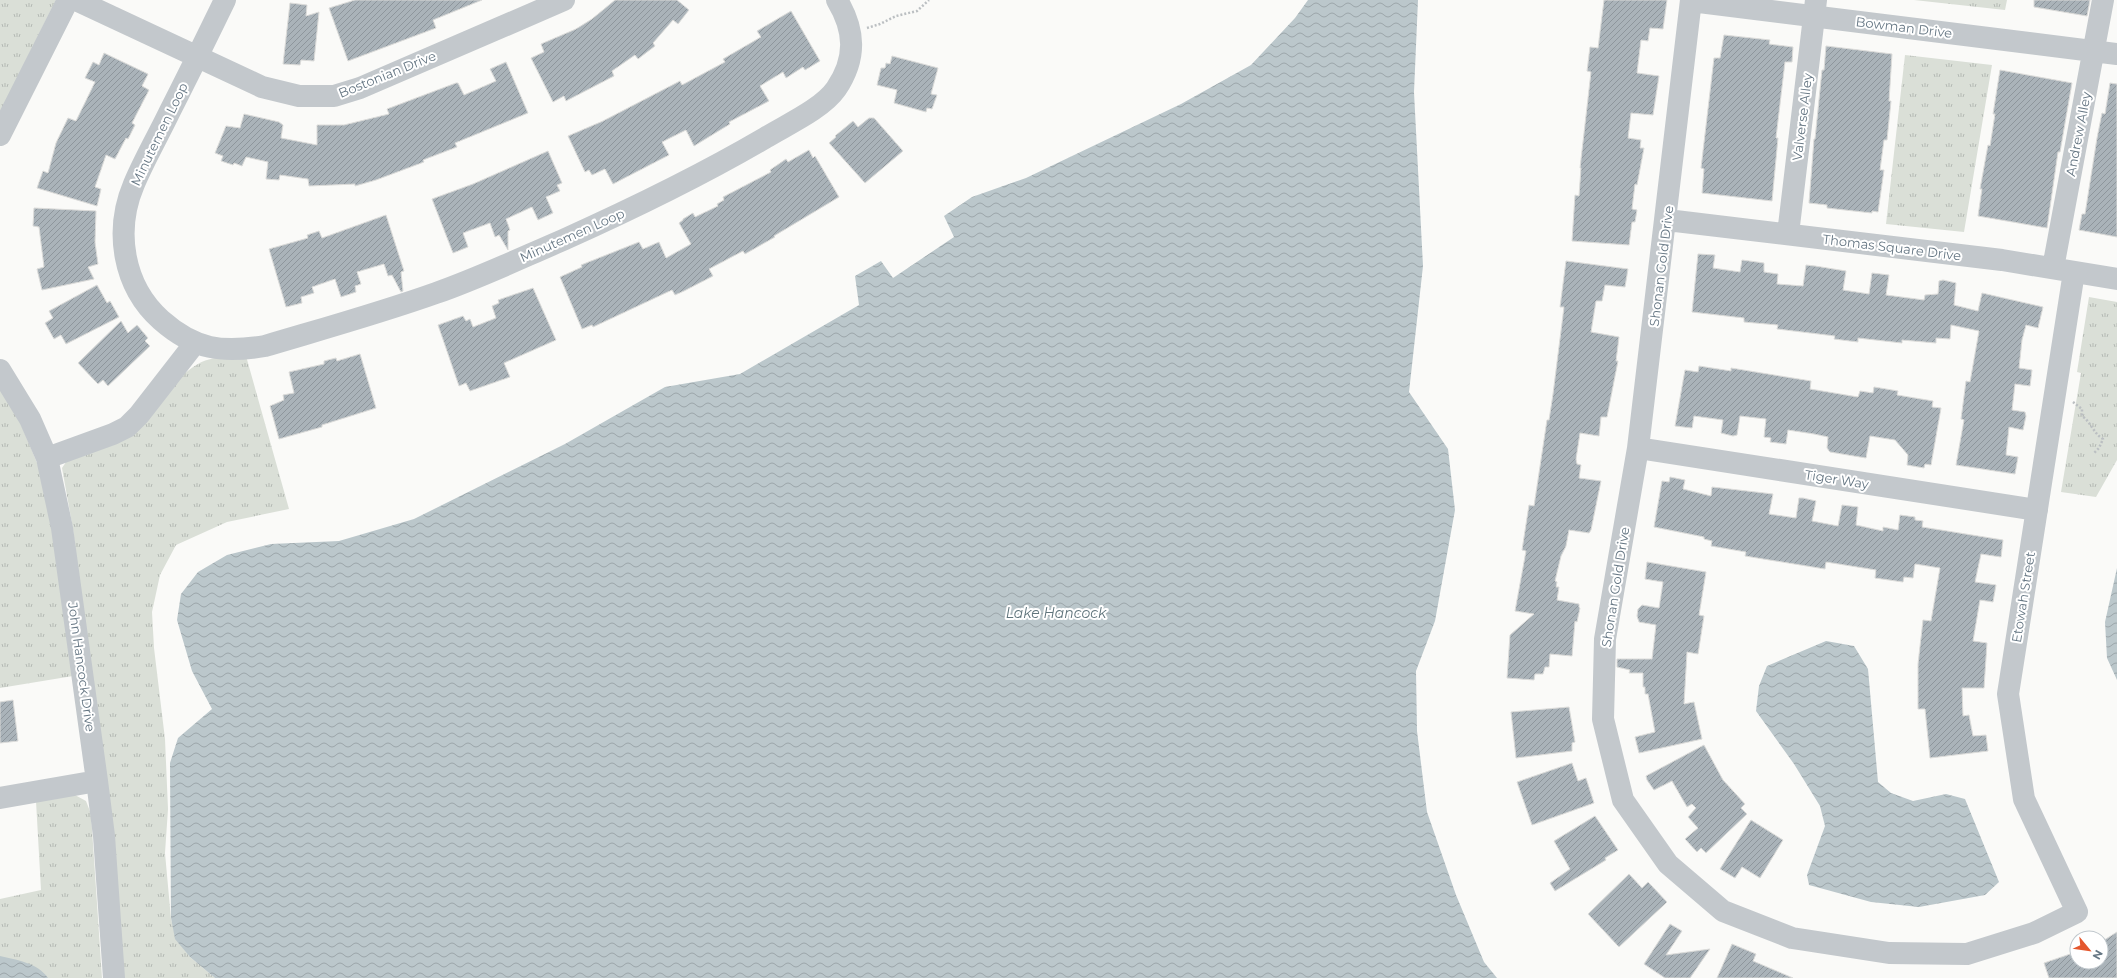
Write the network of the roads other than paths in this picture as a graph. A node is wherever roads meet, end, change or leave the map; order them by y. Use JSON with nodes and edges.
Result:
{"nodes":[{"id":1,"x":68,"y":0,"type":"edge"},
{"id":2,"x":76,"y":0,"type":"edge"},
{"id":3,"x":225,"y":0,"type":"edge"},
{"id":4,"x":564,"y":0,"type":"edge"},
{"id":5,"x":837,"y":0,"type":"edge"},
{"id":6,"x":1691,"y":0,"type":"edge"},
{"id":7,"x":2103,"y":0,"type":"edge"},
{"id":8,"x":1815,"y":8,"type":"edge"},
{"id":9,"x":2094,"y":50,"type":"junction"},
{"id":10,"x":2117,"y":54,"type":"edge"},
{"id":11,"x":197,"y":57,"type":"junction"},
{"id":12,"x":0,"y":135,"type":"edge"},
{"id":13,"x":1667,"y":220,"type":"junction"},
{"id":14,"x":1788,"y":234,"type":"junction"},
{"id":15,"x":2052,"y":268,"type":"junction"},
{"id":16,"x":2074,"y":272,"type":"junction"},
{"id":17,"x":2117,"y":279,"type":"edge"},
{"id":18,"x":195,"y":343,"type":"junction"},
{"id":19,"x":0,"y":370,"type":"edge"},
{"id":20,"x":1638,"y":448,"type":"junction"},
{"id":21,"x":47,"y":458,"type":"junction"},
{"id":22,"x":2036,"y":510,"type":"junction"},
{"id":23,"x":98,"y":782,"type":"junction"},
{"id":24,"x":0,"y":798,"type":"edge"},
{"id":25,"x":2077,"y":912,"type":"joint"},
{"id":26,"x":114,"y":978,"type":"edge"}],
"edges":[{"from":1,"to":12,"type":"street"},
{"from":2,"to":11,"type":"street","name":"Bostonian Drive"},
{"from":3,"to":11,"type":"street","name":"Minutemen Loop"},
{"from":4,"to":11,"type":"street","name":"Bostonian Drive"},
{"from":5,"to":18,"type":"street","name":"Minutemen Loop"},
{"from":6,"to":8,"type":"street","name":"Bowman Drive"},
{"from":6,"to":13,"type":"street","name":"Shonan Gold Drive"},
{"from":7,"to":9,"type":"street","name":"Andrew Alley"},
{"from":8,"to":9,"type":"street","name":"Bowman Drive"},
{"from":8,"to":14,"type":"street","name":"Valverse Alley"},
{"from":9,"to":10,"type":"street","name":"Bowman Drive"},
{"from":9,"to":15,"type":"street","name":"Andrew Alley"},
{"from":11,"to":18,"type":"street","name":"Minutemen Loop"},
{"from":13,"to":14,"type":"street","name":"Thomas Square Drive"},
{"from":13,"to":20,"type":"street","name":"Shonan Gold Drive"},
{"from":14,"to":15,"type":"street","name":"Thomas Square Drive"},
{"from":15,"to":16,"type":"street","name":"Thomas Square Drive"},
{"from":16,"to":17,"type":"street","name":"Thomas Square Drive"},
{"from":16,"to":22,"type":"street","name":"Etowah Street"},
{"from":18,"to":21,"type":"street"},
{"from":19,"to":21,"type":"street","name":"John Hancock Drive"},
{"from":20,"to":22,"type":"street","name":"Tiger Way"},
{"from":20,"to":25,"type":"street","name":"Shonan Gold Drive"},
{"from":21,"to":23,"type":"street","name":"John Hancock Drive"},
{"from":22,"to":25,"type":"street","name":"Etowah Street"},
{"from":23,"to":24,"type":"street"},
{"from":23,"to":26,"type":"street","name":"John Hancock Drive"}]}
